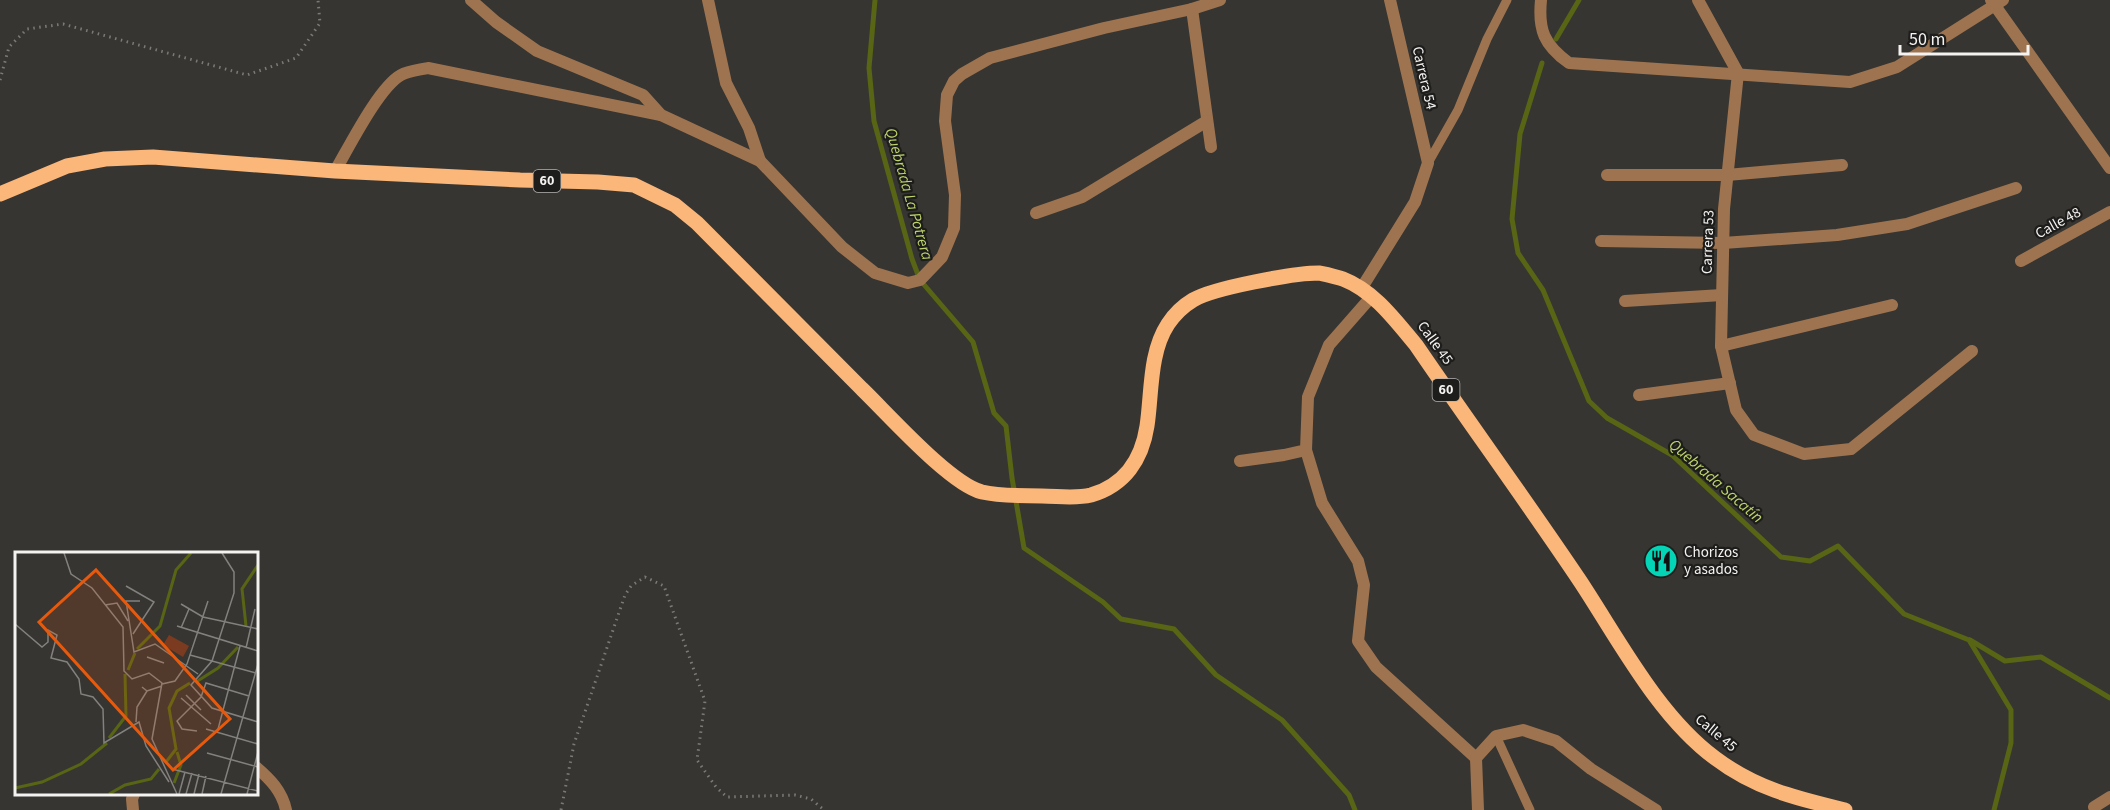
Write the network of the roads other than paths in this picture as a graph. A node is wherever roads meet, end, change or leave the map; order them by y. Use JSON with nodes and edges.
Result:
{"nodes":[{"id":1,"x":471,"y":0,"type":"edge"},
{"id":2,"x":708,"y":0,"type":"edge"},
{"id":3,"x":1220,"y":0,"type":"edge"},
{"id":4,"x":1390,"y":0,"type":"edge"},
{"id":5,"x":1507,"y":0,"type":"edge"},
{"id":6,"x":1541,"y":0,"type":"edge"},
{"id":7,"x":1698,"y":0,"type":"edge"},
{"id":8,"x":1996,"y":2,"type":"edge"},
{"id":9,"x":1192,"y":9,"type":"junction"},
{"id":10,"x":1738,"y":73,"type":"junction"},
{"id":11,"x":661,"y":115,"type":"junction"},
{"id":12,"x":1208,"y":121,"type":"junction"},
{"id":13,"x":1211,"y":147,"type":"dead end"},
{"id":14,"x":760,"y":161,"type":"junction"},
{"id":15,"x":1428,"y":163,"type":"junction"},
{"id":16,"x":1842,"y":165,"type":"dead end"},
{"id":17,"x":2110,"y":168,"type":"edge"},
{"id":18,"x":335,"y":171,"type":"junction"},
{"id":19,"x":1607,"y":175,"type":"dead end"},
{"id":20,"x":1727,"y":175,"type":"junction"},
{"id":21,"x":2016,"y":188,"type":"dead end"},
{"id":22,"x":0,"y":194,"type":"edge"},
{"id":23,"x":2110,"y":212,"type":"edge"},
{"id":24,"x":1035,"y":213,"type":"dead end"},
{"id":25,"x":1601,"y":242,"type":"dead end"},
{"id":26,"x":1723,"y":243,"type":"junction"},
{"id":27,"x":2021,"y":261,"type":"dead end"},
{"id":28,"x":1366,"y":293,"type":"junction"},
{"id":29,"x":1722,"y":294,"type":"junction"},
{"id":30,"x":1625,"y":301,"type":"dead end"},
{"id":31,"x":1892,"y":305,"type":"dead end"},
{"id":32,"x":1721,"y":346,"type":"junction"},
{"id":33,"x":1972,"y":351,"type":"dead end"},
{"id":34,"x":1730,"y":383,"type":"junction"},
{"id":35,"x":1639,"y":395,"type":"dead end"},
{"id":36,"x":1306,"y":450,"type":"junction"},
{"id":37,"x":1240,"y":461,"type":"dead end"},
{"id":38,"x":1496,"y":736,"type":"junction"},
{"id":39,"x":1476,"y":758,"type":"junction"},
{"id":40,"x":258,"y":768,"type":"edge"},
{"id":41,"x":134,"y":795,"type":"edge"},
{"id":42,"x":2110,"y":796,"type":"edge"},
{"id":43,"x":2094,"y":807,"type":"dead end"},
{"id":44,"x":133,"y":810,"type":"edge"},
{"id":45,"x":286,"y":810,"type":"edge"},
{"id":46,"x":1478,"y":810,"type":"edge"},
{"id":47,"x":1530,"y":810,"type":"edge"},
{"id":48,"x":1656,"y":810,"type":"edge"},
{"id":49,"x":1845,"y":810,"type":"edge"}],
"edges":[{"from":1,"to":11,"type":"street"},
{"from":2,"to":14,"type":"street"},
{"from":3,"to":9,"type":"street"},
{"from":4,"to":15,"type":"street","name":"Carrera 54"},
{"from":5,"to":15,"type":"lane"},
{"from":6,"to":10,"type":"street"},
{"from":7,"to":10,"type":"street"},
{"from":8,"to":10,"type":"street"},
{"from":8,"to":17,"type":"street"},
{"from":9,"to":12,"type":"street"},
{"from":9,"to":14,"type":"street"},
{"from":10,"to":20,"type":"street","name":"Carrera 53"},
{"from":11,"to":14,"type":"street"},
{"from":11,"to":18,"type":"street"},
{"from":12,"to":13,"type":"street"},
{"from":12,"to":24,"type":"street"},
{"from":15,"to":28,"type":"street"},
{"from":16,"to":20,"type":"street"},
{"from":18,"to":22,"type":"main road","number":"60"},
{"from":18,"to":28,"type":"main road","name":"Calle 45","number":"60"},
{"from":19,"to":20,"type":"street"},
{"from":20,"to":26,"type":"street","name":"Carrera 53"},
{"from":21,"to":26,"type":"street"},
{"from":23,"to":27,"type":"street","name":"Calle 48"},
{"from":25,"to":26,"type":"street"},
{"from":26,"to":29,"type":"street","name":"Carrera 53"},
{"from":28,"to":36,"type":"street"},
{"from":28,"to":49,"type":"main road","name":"Calle 45","number":"60"},
{"from":29,"to":30,"type":"street"},
{"from":29,"to":32,"type":"street","name":"Carrera 53"},
{"from":31,"to":32,"type":"street"},
{"from":32,"to":34,"type":"street","name":"Carrera 53"},
{"from":33,"to":34,"type":"street","name":"Carrera 53"},
{"from":34,"to":35,"type":"street"},
{"from":36,"to":37,"type":"street"},
{"from":36,"to":39,"type":"street"},
{"from":38,"to":39,"type":"street"},
{"from":38,"to":47,"type":"lane"},
{"from":38,"to":48,"type":"street"},
{"from":39,"to":46,"type":"street"},
{"from":40,"to":45,"type":"street"},
{"from":41,"to":44,"type":"street"},
{"from":42,"to":43,"type":"street"}]}
